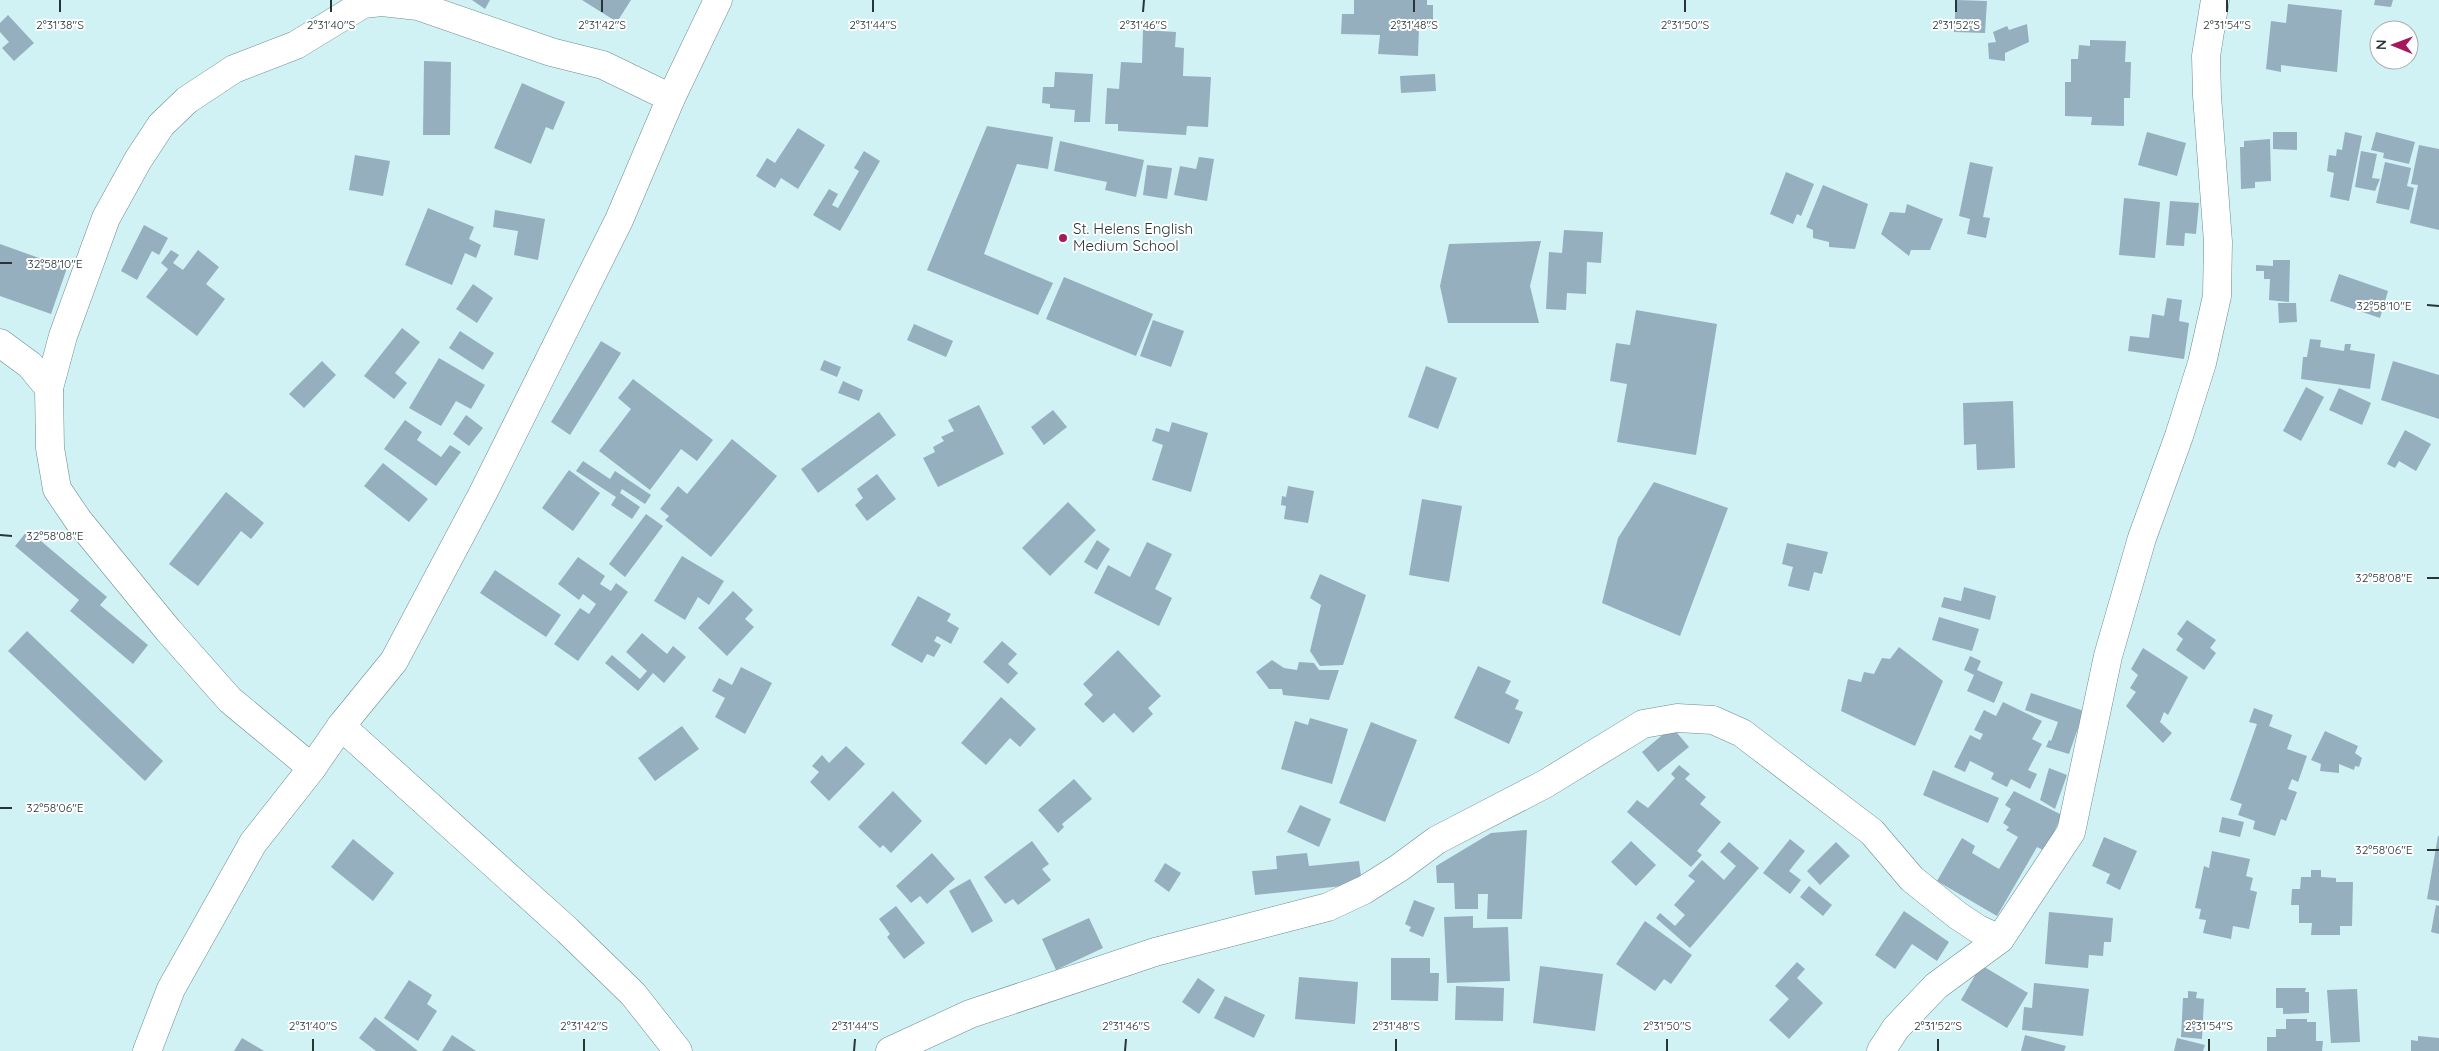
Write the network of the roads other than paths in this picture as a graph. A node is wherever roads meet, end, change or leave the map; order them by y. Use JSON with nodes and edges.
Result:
{"nodes":[{"id":1,"x":718,"y":0,"type":"edge"},
{"id":2,"x":2215,"y":0,"type":"edge"},
{"id":3,"x":382,"y":1,"type":"edge"},
{"id":4,"x":671,"y":98,"type":"junction"},
{"id":5,"x":0,"y":343,"type":"edge"},
{"id":6,"x":49,"y":388,"type":"junction"},
{"id":7,"x":341,"y":726,"type":"junction"},
{"id":8,"x":312,"y":768,"type":"junction"},
{"id":9,"x":2000,"y":939,"type":"junction"},
{"id":10,"x":147,"y":1051,"type":"edge"},
{"id":11,"x":678,"y":1051,"type":"edge"},
{"id":12,"x":890,"y":1051,"type":"edge"},
{"id":13,"x":1881,"y":1051,"type":"edge"}],
"edges":[{"from":1,"to":4,"type":"street"},
{"from":2,"to":9,"type":"street"},
{"from":3,"to":4,"type":"street"},
{"from":3,"to":6,"type":"street"},
{"from":4,"to":7,"type":"street"},
{"from":5,"to":6,"type":"street"},
{"from":6,"to":8,"type":"street"},
{"from":7,"to":8,"type":"street"},
{"from":7,"to":11,"type":"street"},
{"from":8,"to":10,"type":"street"},
{"from":9,"to":12,"type":"street"},
{"from":9,"to":13,"type":"street"}]}
